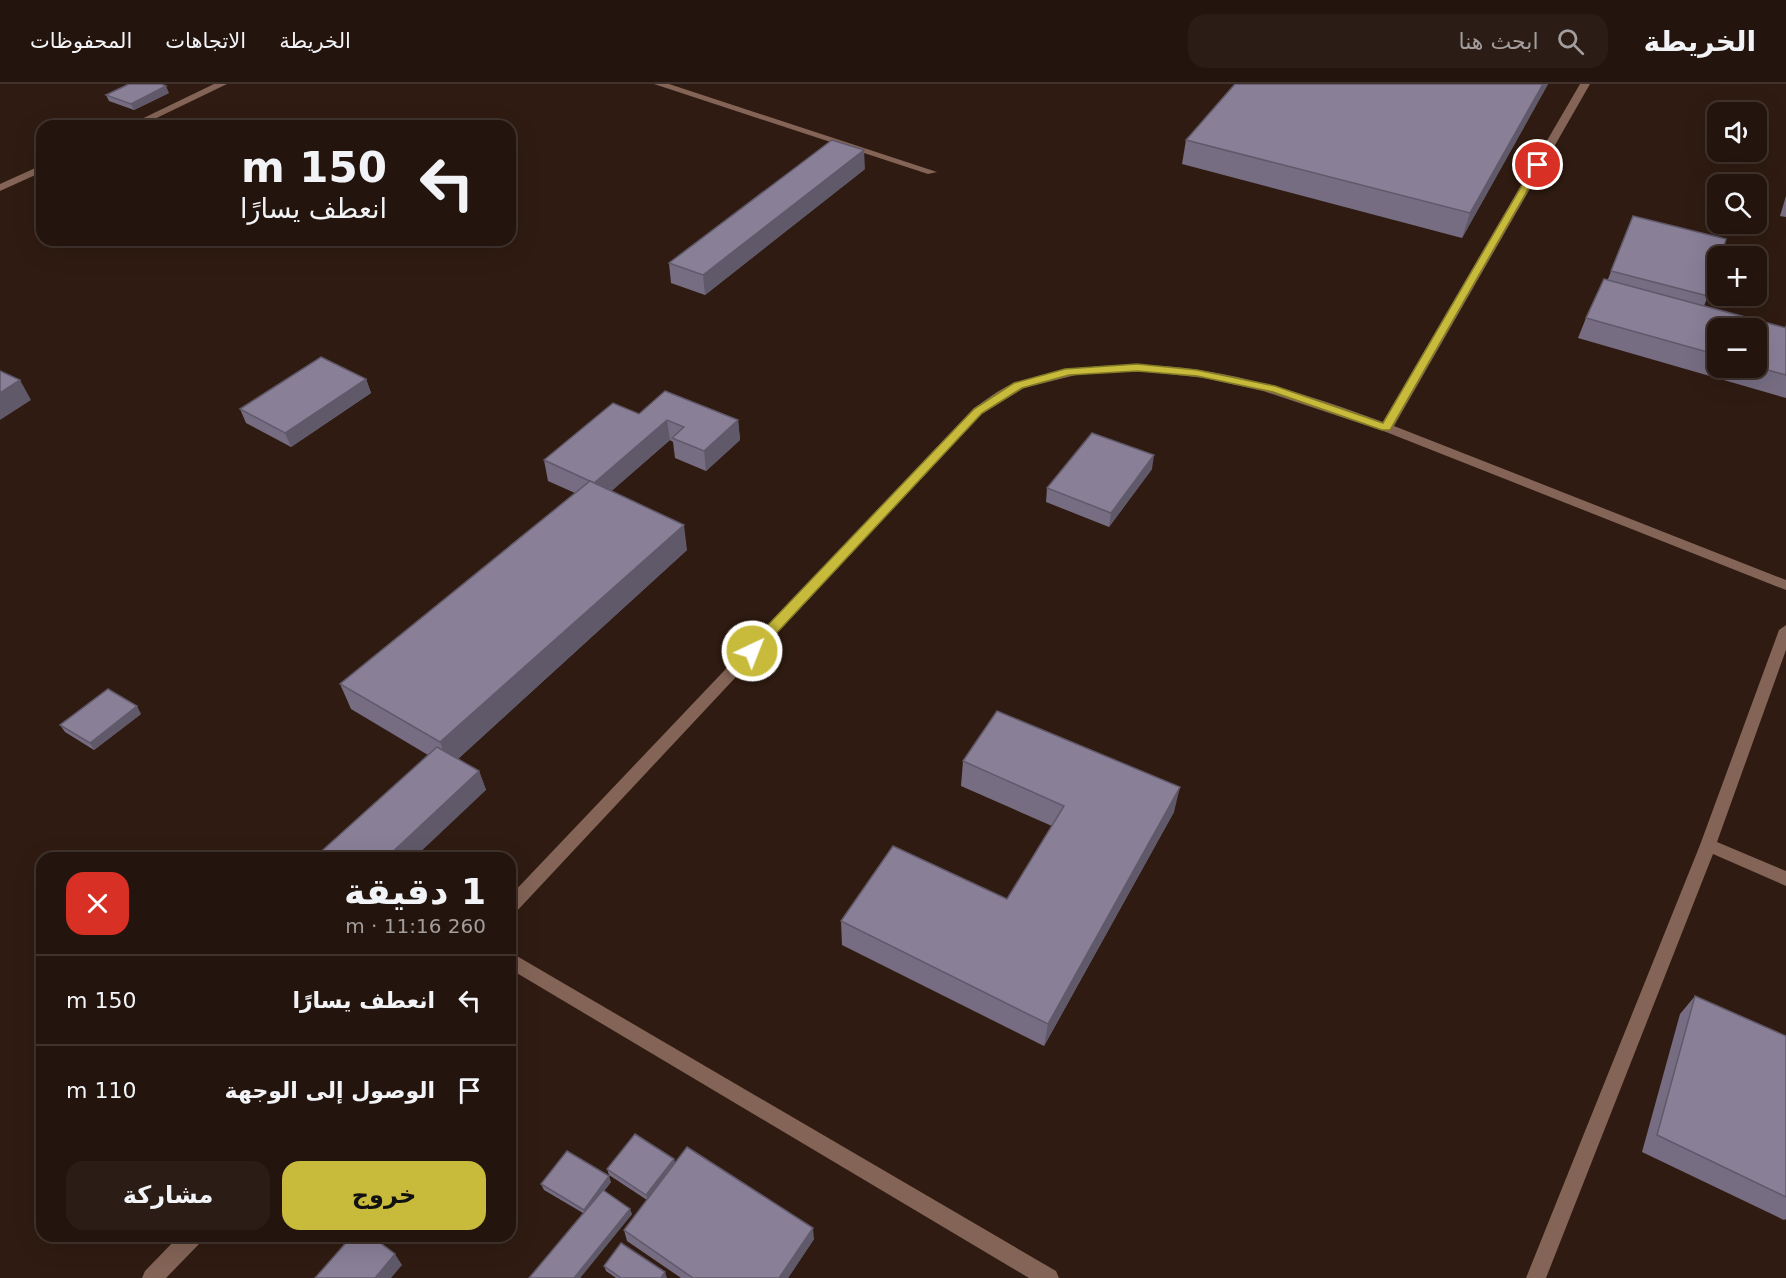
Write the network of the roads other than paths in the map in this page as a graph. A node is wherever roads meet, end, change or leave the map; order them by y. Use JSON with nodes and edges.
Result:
{"nodes":[{"id":1,"x":222,"y":84,"type":"edge"},
{"id":2,"x":659,"y":84,"type":"edge"},
{"id":3,"x":1585,"y":84,"type":"edge"},
{"id":4,"x":145,"y":120,"type":"edge"},
{"id":5,"x":36,"y":171,"type":"edge"},
{"id":6,"x":932,"y":172,"type":"dead end"},
{"id":7,"x":0,"y":188,"type":"edge"},
{"id":8,"x":1386,"y":428,"type":"junction"},
{"id":9,"x":1786,"y":585,"type":"edge"},
{"id":10,"x":1786,"y":630,"type":"edge"},
{"id":11,"x":1708,"y":845,"type":"junction"},
{"id":12,"x":1786,"y":879,"type":"edge"},
{"id":13,"x":516,"y":901,"type":"edge"},
{"id":14,"x":516,"y":964,"type":"edge"},
{"id":15,"x":187,"y":1242,"type":"edge"},
{"id":16,"x":152,"y":1278,"type":"edge"},
{"id":17,"x":1049,"y":1278,"type":"edge"},
{"id":18,"x":1536,"y":1278,"type":"edge"}],
"edges":[{"from":1,"to":4,"type":"street"},
{"from":2,"to":6,"type":"street"},
{"from":3,"to":8,"type":"street"},
{"from":5,"to":7,"type":"street"},
{"from":8,"to":9,"type":"street"},
{"from":8,"to":13,"type":"street"},
{"from":10,"to":11,"type":"street"},
{"from":11,"to":12,"type":"street"},
{"from":11,"to":18,"type":"street"},
{"from":14,"to":17,"type":"street"},
{"from":15,"to":16,"type":"street"}]}
